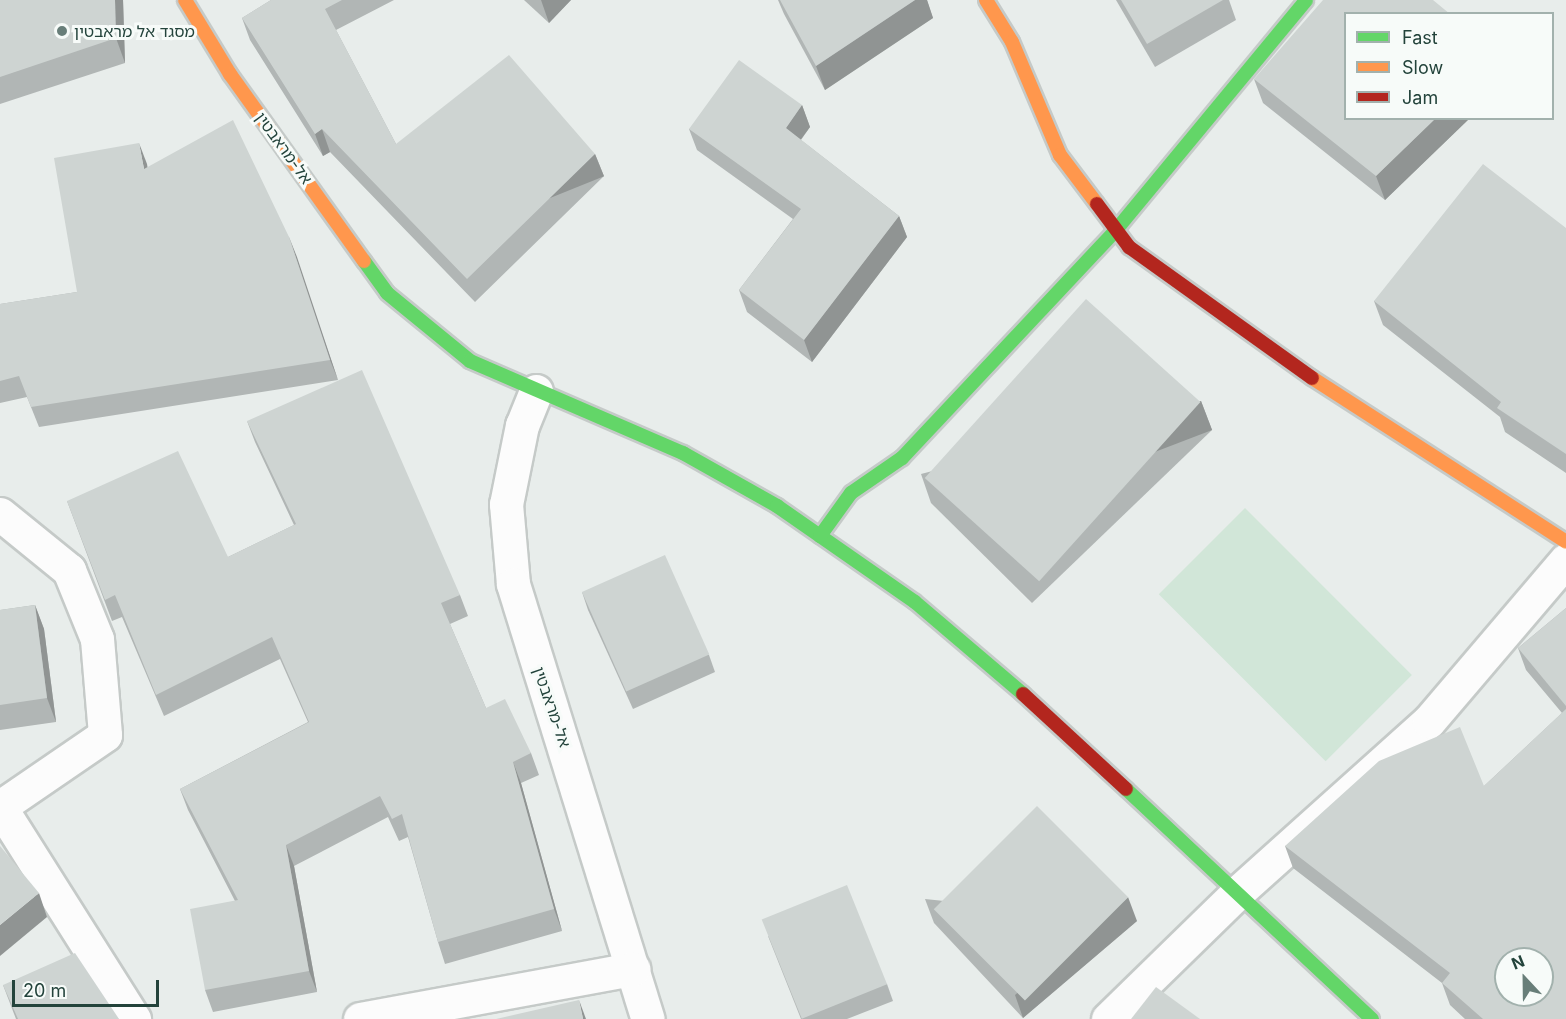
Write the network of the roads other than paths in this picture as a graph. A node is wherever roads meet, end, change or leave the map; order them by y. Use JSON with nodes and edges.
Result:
{"nodes":[{"id":1,"x":185,"y":0,"type":"edge"},
{"id":2,"x":986,"y":0,"type":"edge"},
{"id":3,"x":1306,"y":0,"type":"edge"},
{"id":4,"x":1116,"y":230,"type":"junction"},
{"id":5,"x":536,"y":391,"type":"junction"},
{"id":6,"x":0,"y":514,"type":"edge"},
{"id":7,"x":820,"y":536,"type":"junction"},
{"id":8,"x":1566,"y":542,"type":"edge"},
{"id":9,"x":1566,"y":560,"type":"edge"},
{"id":10,"x":0,"y":807,"type":"edge"},
{"id":11,"x":1237,"y":893,"type":"junction"},
{"id":12,"x":633,"y":969,"type":"junction"},
{"id":13,"x":134,"y":1019,"type":"edge"},
{"id":14,"x":360,"y":1019,"type":"edge"},
{"id":15,"x":648,"y":1019,"type":"edge"},
{"id":16,"x":1108,"y":1019,"type":"edge"},
{"id":17,"x":1372,"y":1019,"type":"edge"}],
"edges":[{"from":1,"to":5,"type":"street","name":"אל-מראבטין"},
{"from":2,"to":4,"type":"street"},
{"from":3,"to":4,"type":"street"},
{"from":4,"to":7,"type":"street"},
{"from":4,"to":8,"type":"street"},
{"from":5,"to":7,"type":"street","name":"אל-מראבטין"},
{"from":5,"to":12,"type":"street","name":"אל-מראבטין"},
{"from":6,"to":10,"type":"street"},
{"from":7,"to":11,"type":"street","name":"אל-מראבטין"},
{"from":9,"to":11,"type":"street"},
{"from":10,"to":13,"type":"street"},
{"from":11,"to":16,"type":"street"},
{"from":11,"to":17,"type":"street","name":"אל-מראבטין"},
{"from":12,"to":14,"type":"street"},
{"from":12,"to":15,"type":"street","name":"אל-מראבטין"}]}
